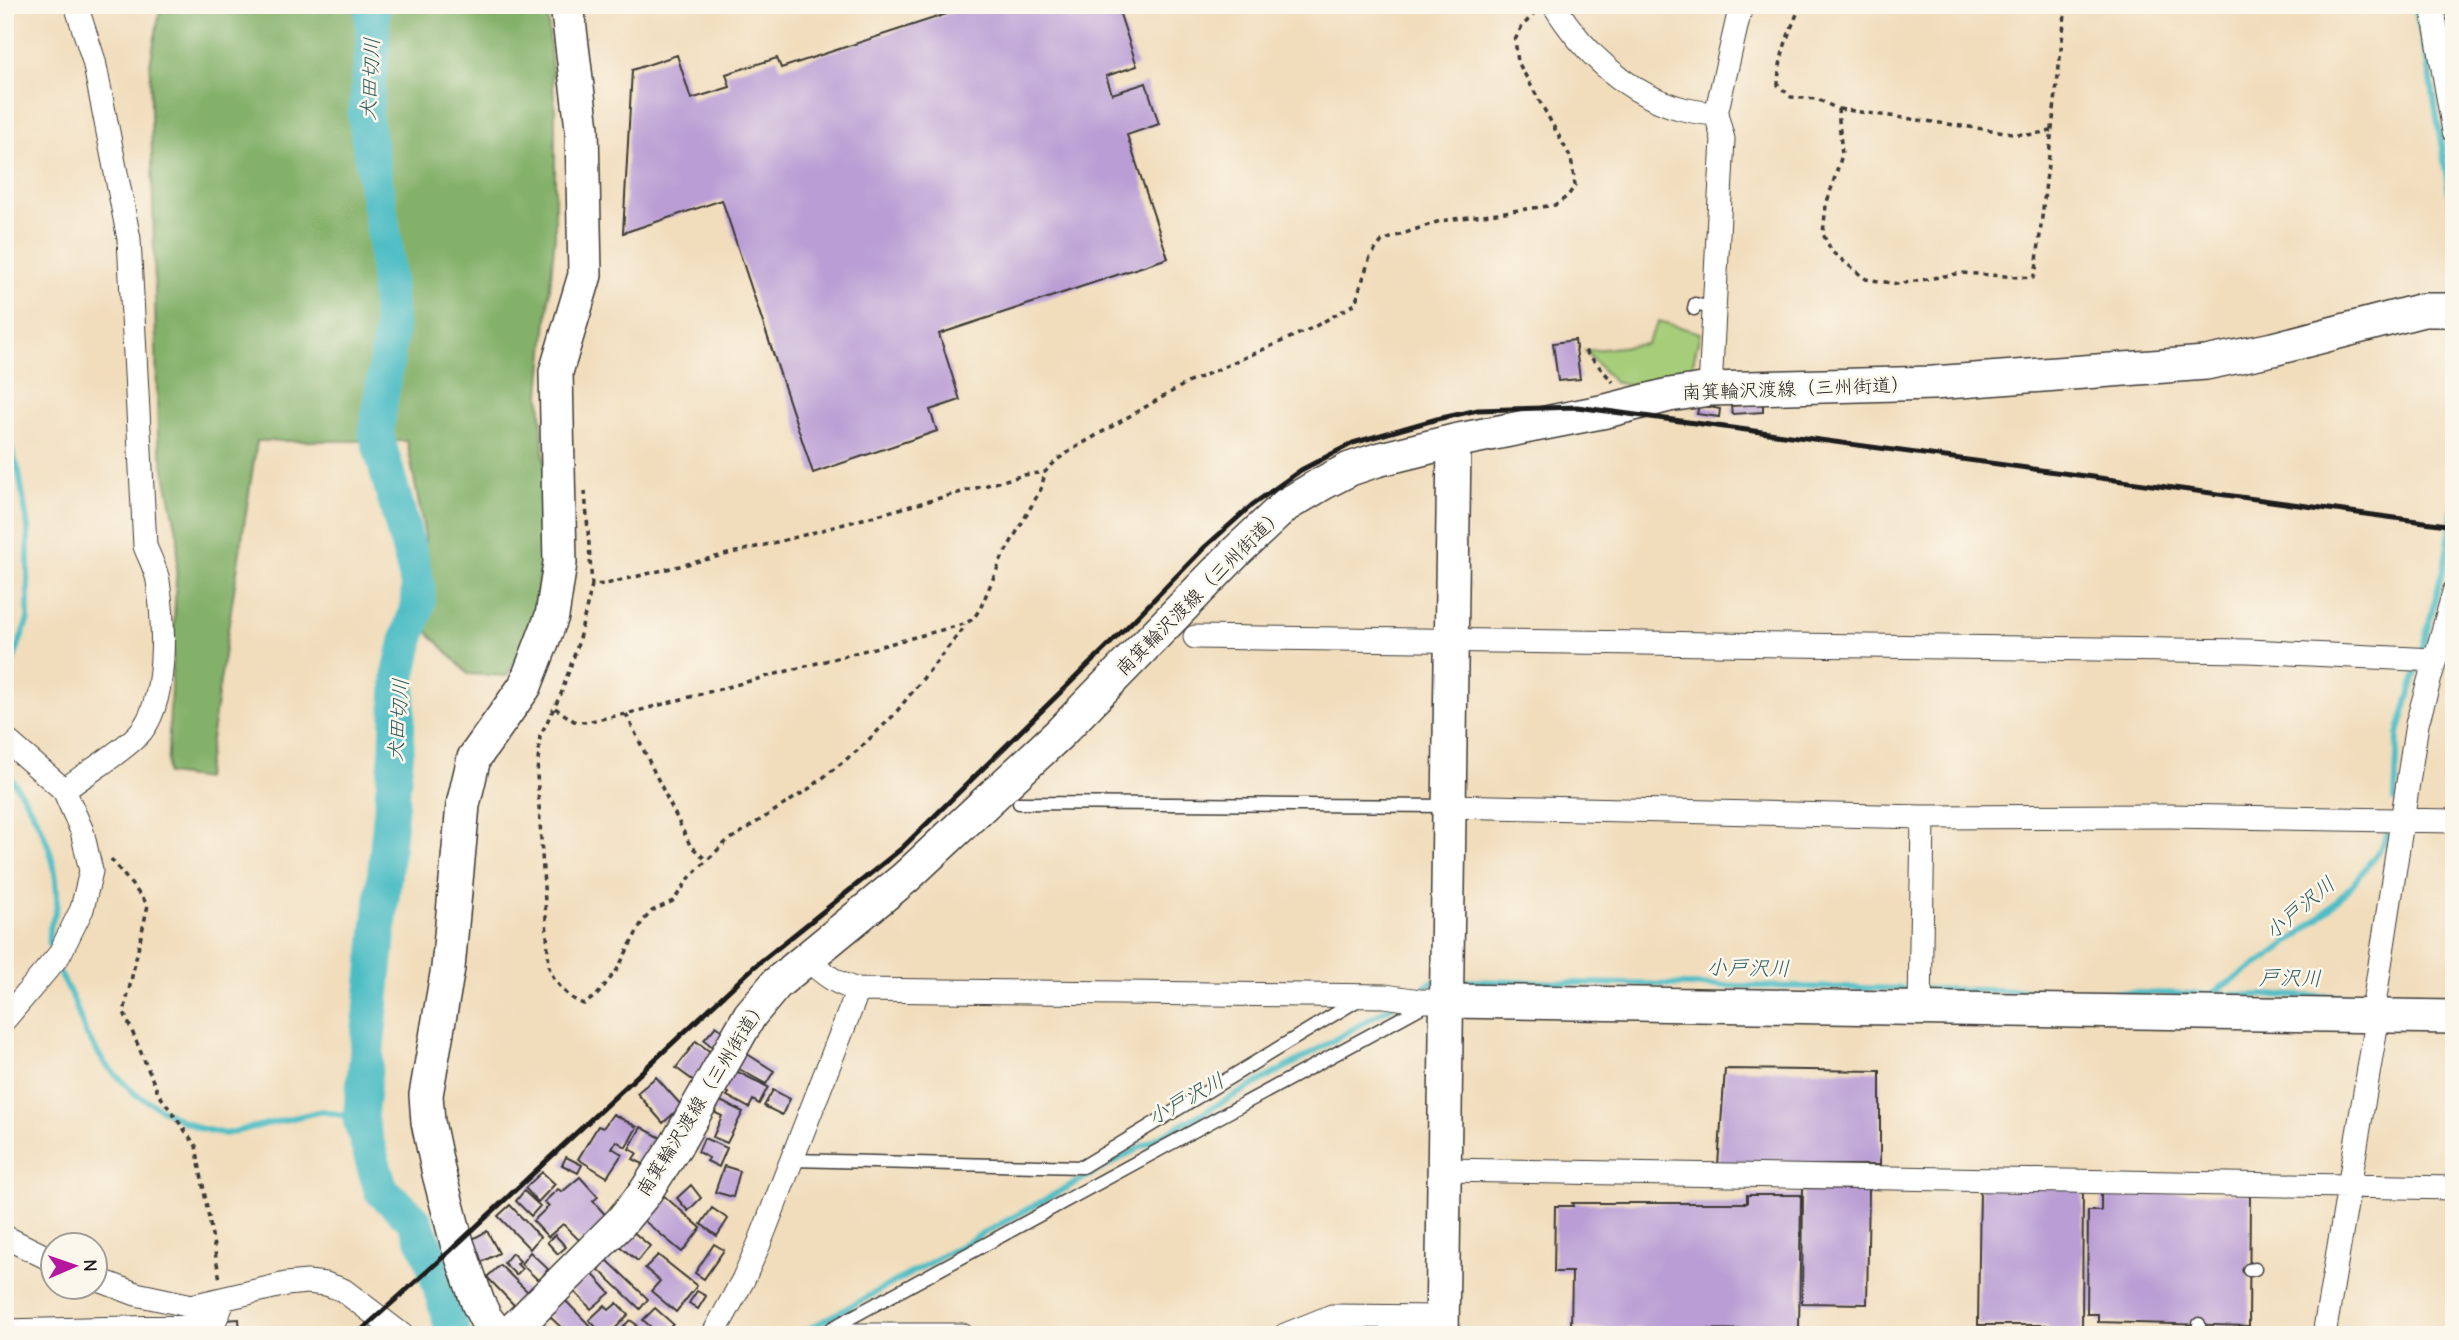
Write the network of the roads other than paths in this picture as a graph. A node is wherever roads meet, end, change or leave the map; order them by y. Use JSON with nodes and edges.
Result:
{"nodes":[{"id":1,"x":76,"y":5,"type":"edge"},
{"id":2,"x":567,"y":5,"type":"edge"},
{"id":3,"x":1741,"y":5,"type":"edge"},
{"id":4,"x":2431,"y":5,"type":"edge"},
{"id":5,"x":1545,"y":8,"type":"edge"},
{"id":6,"x":1716,"y":114,"type":"junction"},
{"id":7,"x":2454,"y":131,"type":"edge"},
{"id":8,"x":2454,"y":310,"type":"edge"},
{"id":9,"x":1710,"y":389,"type":"junction"},
{"id":10,"x":1454,"y":441,"type":"junction"},
{"id":11,"x":2454,"y":592,"type":"edge"},
{"id":12,"x":1195,"y":638,"type":"dead end"},
{"id":13,"x":1453,"y":639,"type":"junction"},
{"id":14,"x":2425,"y":659,"type":"junction"},
{"id":15,"x":5,"y":738,"type":"edge"},
{"id":16,"x":64,"y":790,"type":"junction"},
{"id":17,"x":1019,"y":803,"type":"dead end"},
{"id":18,"x":1449,"y":806,"type":"junction"},
{"id":19,"x":1923,"y":817,"type":"junction"},
{"id":20,"x":2393,"y":820,"type":"junction"},
{"id":21,"x":2454,"y":821,"type":"edge"},
{"id":22,"x":808,"y":959,"type":"junction"},
{"id":23,"x":858,"y":990,"type":"junction"},
{"id":24,"x":1439,"y":993,"type":"junction"},
{"id":25,"x":1375,"y":996,"type":"junction"},
{"id":26,"x":1921,"y":1005,"type":"junction"},
{"id":27,"x":2374,"y":1016,"type":"junction"},
{"id":28,"x":2454,"y":1017,"type":"edge"},
{"id":29,"x":5,"y":1019,"type":"edge"},
{"id":30,"x":792,"y":1160,"type":"junction"},
{"id":31,"x":1445,"y":1170,"type":"junction"},
{"id":32,"x":2349,"y":1186,"type":"junction"},
{"id":33,"x":2454,"y":1188,"type":"edge"},
{"id":34,"x":5,"y":1237,"type":"edge"},
{"id":35,"x":38,"y":1253,"type":"edge"},
{"id":36,"x":108,"y":1283,"type":"edge"},
{"id":37,"x":224,"y":1300,"type":"junction"},
{"id":38,"x":1442,"y":1326,"type":"edge"},
{"id":39,"x":210,"y":1330,"type":"edge"},
{"id":40,"x":5,"y":1331,"type":"edge"},
{"id":41,"x":402,"y":1335,"type":"edge"},
{"id":42,"x":499,"y":1335,"type":"edge"},
{"id":43,"x":508,"y":1335,"type":"edge"},
{"id":44,"x":713,"y":1335,"type":"edge"},
{"id":45,"x":828,"y":1335,"type":"edge"},
{"id":46,"x":837,"y":1335,"type":"edge"},
{"id":47,"x":962,"y":1335,"type":"edge"},
{"id":48,"x":1285,"y":1335,"type":"edge"},
{"id":49,"x":2324,"y":1335,"type":"edge"}],
"edges":[{"from":1,"to":16,"type":"street"},
{"from":2,"to":42,"type":"street"},
{"from":3,"to":6,"type":"street"},
{"from":4,"to":7,"type":"street"},
{"from":5,"to":6,"type":"street"},
{"from":6,"to":9,"type":"street"},
{"from":8,"to":9,"type":"street","name":"南箕輪沢渡線（三州街道）"},
{"from":9,"to":10,"type":"street","name":"南箕輪沢渡線（三州街道）"},
{"from":10,"to":13,"type":"street"},
{"from":10,"to":22,"type":"street","name":"南箕輪沢渡線（三州街道）"},
{"from":11,"to":14,"type":"street"},
{"from":12,"to":13,"type":"street"},
{"from":13,"to":14,"type":"street"},
{"from":13,"to":18,"type":"street"},
{"from":14,"to":20,"type":"street"},
{"from":15,"to":16,"type":"street"},
{"from":16,"to":29,"type":"street"},
{"from":17,"to":18,"type":"lane"},
{"from":18,"to":19,"type":"street"},
{"from":18,"to":24,"type":"street"},
{"from":19,"to":20,"type":"street"},
{"from":19,"to":26,"type":"street"},
{"from":20,"to":21,"type":"street"},
{"from":20,"to":27,"type":"street"},
{"from":22,"to":23,"type":"street"},
{"from":22,"to":43,"type":"street","name":"南箕輪沢渡線（三州街道）"},
{"from":23,"to":25,"type":"street"},
{"from":23,"to":30,"type":"street"},
{"from":24,"to":25,"type":"street"},
{"from":24,"to":26,"type":"street"},
{"from":24,"to":31,"type":"street"},
{"from":24,"to":45,"type":"lane"},
{"from":25,"to":30,"type":"lane"},
{"from":26,"to":27,"type":"street"},
{"from":27,"to":28,"type":"street"},
{"from":27,"to":32,"type":"street"},
{"from":30,"to":44,"type":"street"},
{"from":31,"to":32,"type":"street"},
{"from":31,"to":38,"type":"street"},
{"from":32,"to":33,"type":"street"},
{"from":32,"to":49,"type":"street"},
{"from":34,"to":35,"type":"street"},
{"from":36,"to":37,"type":"street"},
{"from":37,"to":39,"type":"street"},
{"from":37,"to":41,"type":"street"},
{"from":38,"to":48,"type":"street"},
{"from":39,"to":40,"type":"street"},
{"from":46,"to":47,"type":"street"}]}
